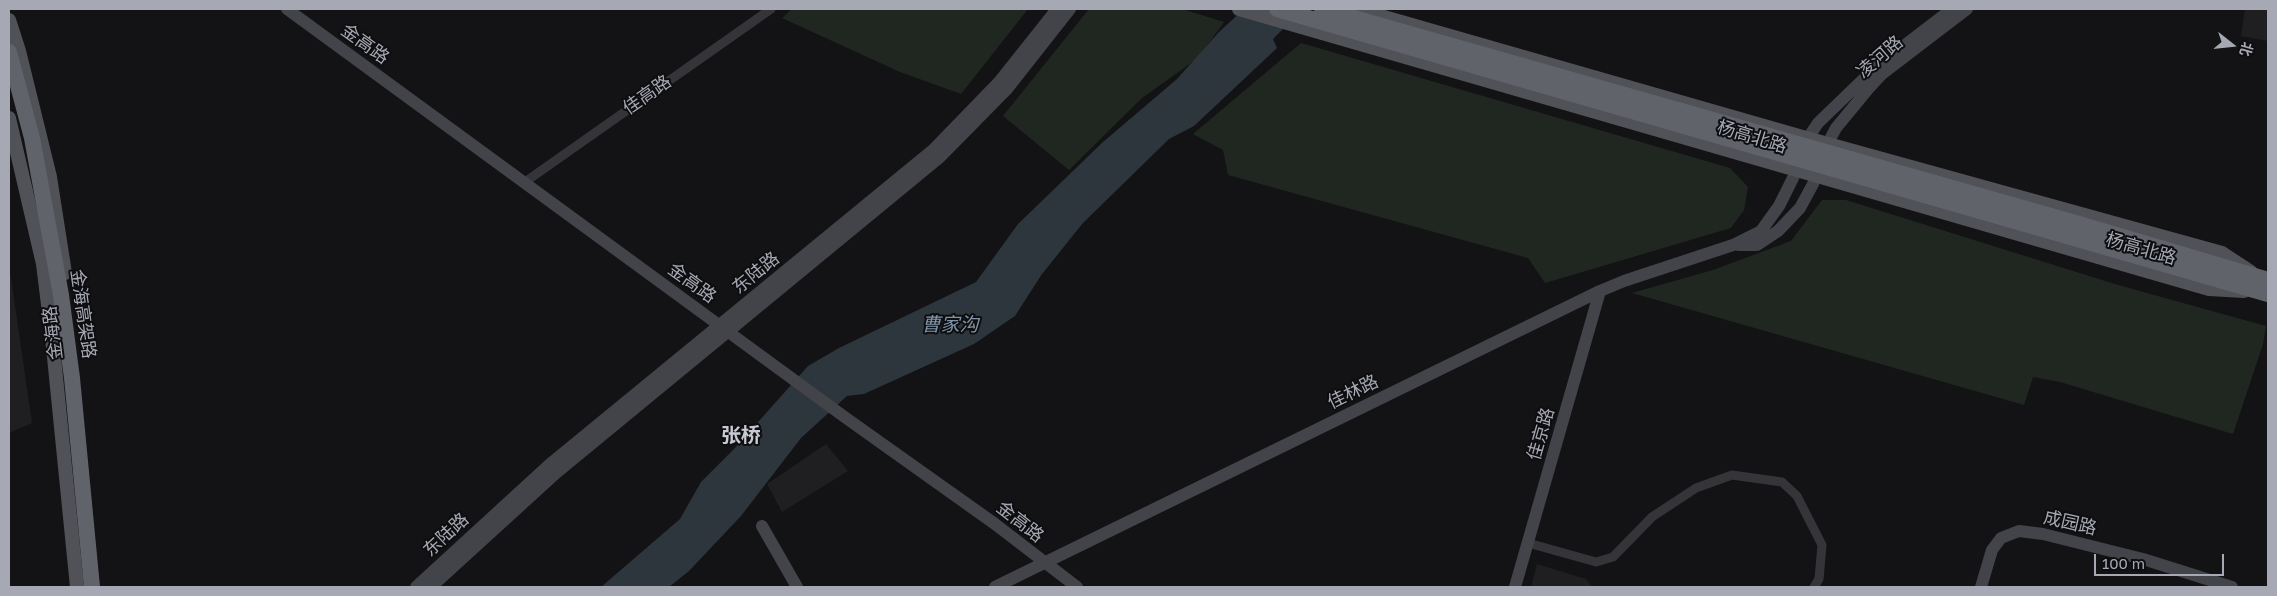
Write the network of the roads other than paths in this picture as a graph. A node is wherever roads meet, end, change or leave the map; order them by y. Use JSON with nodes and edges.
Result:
{"nodes":[{"id":1,"x":287,"y":9,"type":"edge"},
{"id":2,"x":771,"y":9,"type":"edge"},
{"id":3,"x":1057,"y":9,"type":"edge"},
{"id":4,"x":1070,"y":9,"type":"edge"},
{"id":5,"x":1238,"y":9,"type":"edge"},
{"id":6,"x":1277,"y":9,"type":"edge"},
{"id":7,"x":1322,"y":9,"type":"edge"},
{"id":8,"x":1356,"y":9,"type":"edge"},
{"id":9,"x":1952,"y":9,"type":"edge"},
{"id":10,"x":1967,"y":9,"type":"edge"},
{"id":11,"x":11,"y":38,"type":"edge"},
{"id":12,"x":9,"y":88,"type":"edge"},
{"id":13,"x":9,"y":118,"type":"edge"},
{"id":14,"x":1808,"y":138,"type":"junction"},
{"id":15,"x":1828,"y":143,"type":"junction"},
{"id":16,"x":1796,"y":171,"type":"junction"},
{"id":17,"x":1816,"y":175,"type":"junction"},
{"id":18,"x":525,"y":182,"type":"junction"},
{"id":19,"x":2069,"y":229,"type":"junction"},
{"id":20,"x":1733,"y":245,"type":"junction"},
{"id":21,"x":2263,"y":286,"type":"edge"},
{"id":22,"x":1596,"y":293,"type":"junction"},
{"id":23,"x":724,"y":328,"type":"junction"},
{"id":24,"x":762,"y":526,"type":"dead end"},
{"id":25,"x":1528,"y":543,"type":"junction"},
{"id":26,"x":1044,"y":562,"type":"junction"},
{"id":27,"x":77,"y":587,"type":"edge"},
{"id":28,"x":84,"y":587,"type":"edge"},
{"id":29,"x":92,"y":587,"type":"edge"},
{"id":30,"x":96,"y":587,"type":"edge"},
{"id":31,"x":416,"y":587,"type":"edge"},
{"id":32,"x":431,"y":587,"type":"edge"},
{"id":33,"x":797,"y":587,"type":"edge"},
{"id":34,"x":995,"y":587,"type":"edge"},
{"id":35,"x":1076,"y":587,"type":"edge"},
{"id":36,"x":1508,"y":587,"type":"edge"},
{"id":37,"x":1514,"y":587,"type":"edge"},
{"id":38,"x":1814,"y":587,"type":"edge"},
{"id":39,"x":1981,"y":587,"type":"edge"},
{"id":40,"x":2232,"y":587,"type":"edge"}],
"edges":[{"from":1,"to":18,"type":"main road","name":"金高路"},
{"from":2,"to":18,"type":"street","name":"佳高路"},
{"from":3,"to":23,"type":"main road","name":"东陆路"},
{"from":4,"to":23,"type":"main road","name":"东陆路"},
{"from":5,"to":16,"type":"main road","name":"杨高北路"},
{"from":6,"to":19,"type":"highway","name":"杨高北路","bridge":true},
{"from":7,"to":19,"type":"highway","name":"杨高北路","bridge":true},
{"from":8,"to":14,"type":"main road","name":"杨高北路"},
{"from":9,"to":14,"type":"main road","name":"凌河路"},
{"from":10,"to":15,"type":"main road","name":"凌河路"},
{"from":11,"to":29,"type":"highway","name":"金海高架路"},
{"from":11,"to":30,"type":"main road","name":"金海路"},
{"from":12,"to":28,"type":"highway","name":"金海高架路"},
{"from":13,"to":27,"type":"main road","name":"金海路"},
{"from":14,"to":15,"type":"main road","name":"杨高北路"},
{"from":14,"to":16,"type":"main road","name":"佳林路"},
{"from":15,"to":17,"type":"main road","name":"佳林路"},
{"from":15,"to":21,"type":"main road","name":"杨高北路"},
{"from":16,"to":17,"type":"main road","name":"杨高北路"},
{"from":16,"to":20,"type":"main road","name":"佳林路"},
{"from":17,"to":20,"type":"main road","name":"佳林路"},
{"from":17,"to":21,"type":"main road","name":"杨高北路"},
{"from":18,"to":23,"type":"main road","name":"金高路"},
{"from":19,"to":21,"type":"highway","name":"杨高北路"},
{"from":20,"to":22,"type":"main road","name":"佳林路"},
{"from":22,"to":25,"type":"main road","name":"佳京路"},
{"from":22,"to":26,"type":"main road","name":"佳林路"},
{"from":22,"to":36,"type":"main road","name":"佳京路"},
{"from":23,"to":26,"type":"main road","name":"金高路"},
{"from":23,"to":31,"type":"main road","name":"东陆路"},
{"from":23,"to":32,"type":"main road","name":"东陆路"},
{"from":24,"to":33,"type":"main road"},
{"from":25,"to":37,"type":"main road","name":"佳京路"},
{"from":25,"to":38,"type":"street"},
{"from":26,"to":34,"type":"main road","name":"佳林路"},
{"from":26,"to":35,"type":"main road","name":"金高路"},
{"from":39,"to":40,"type":"main road","name":"成园路"}]}
